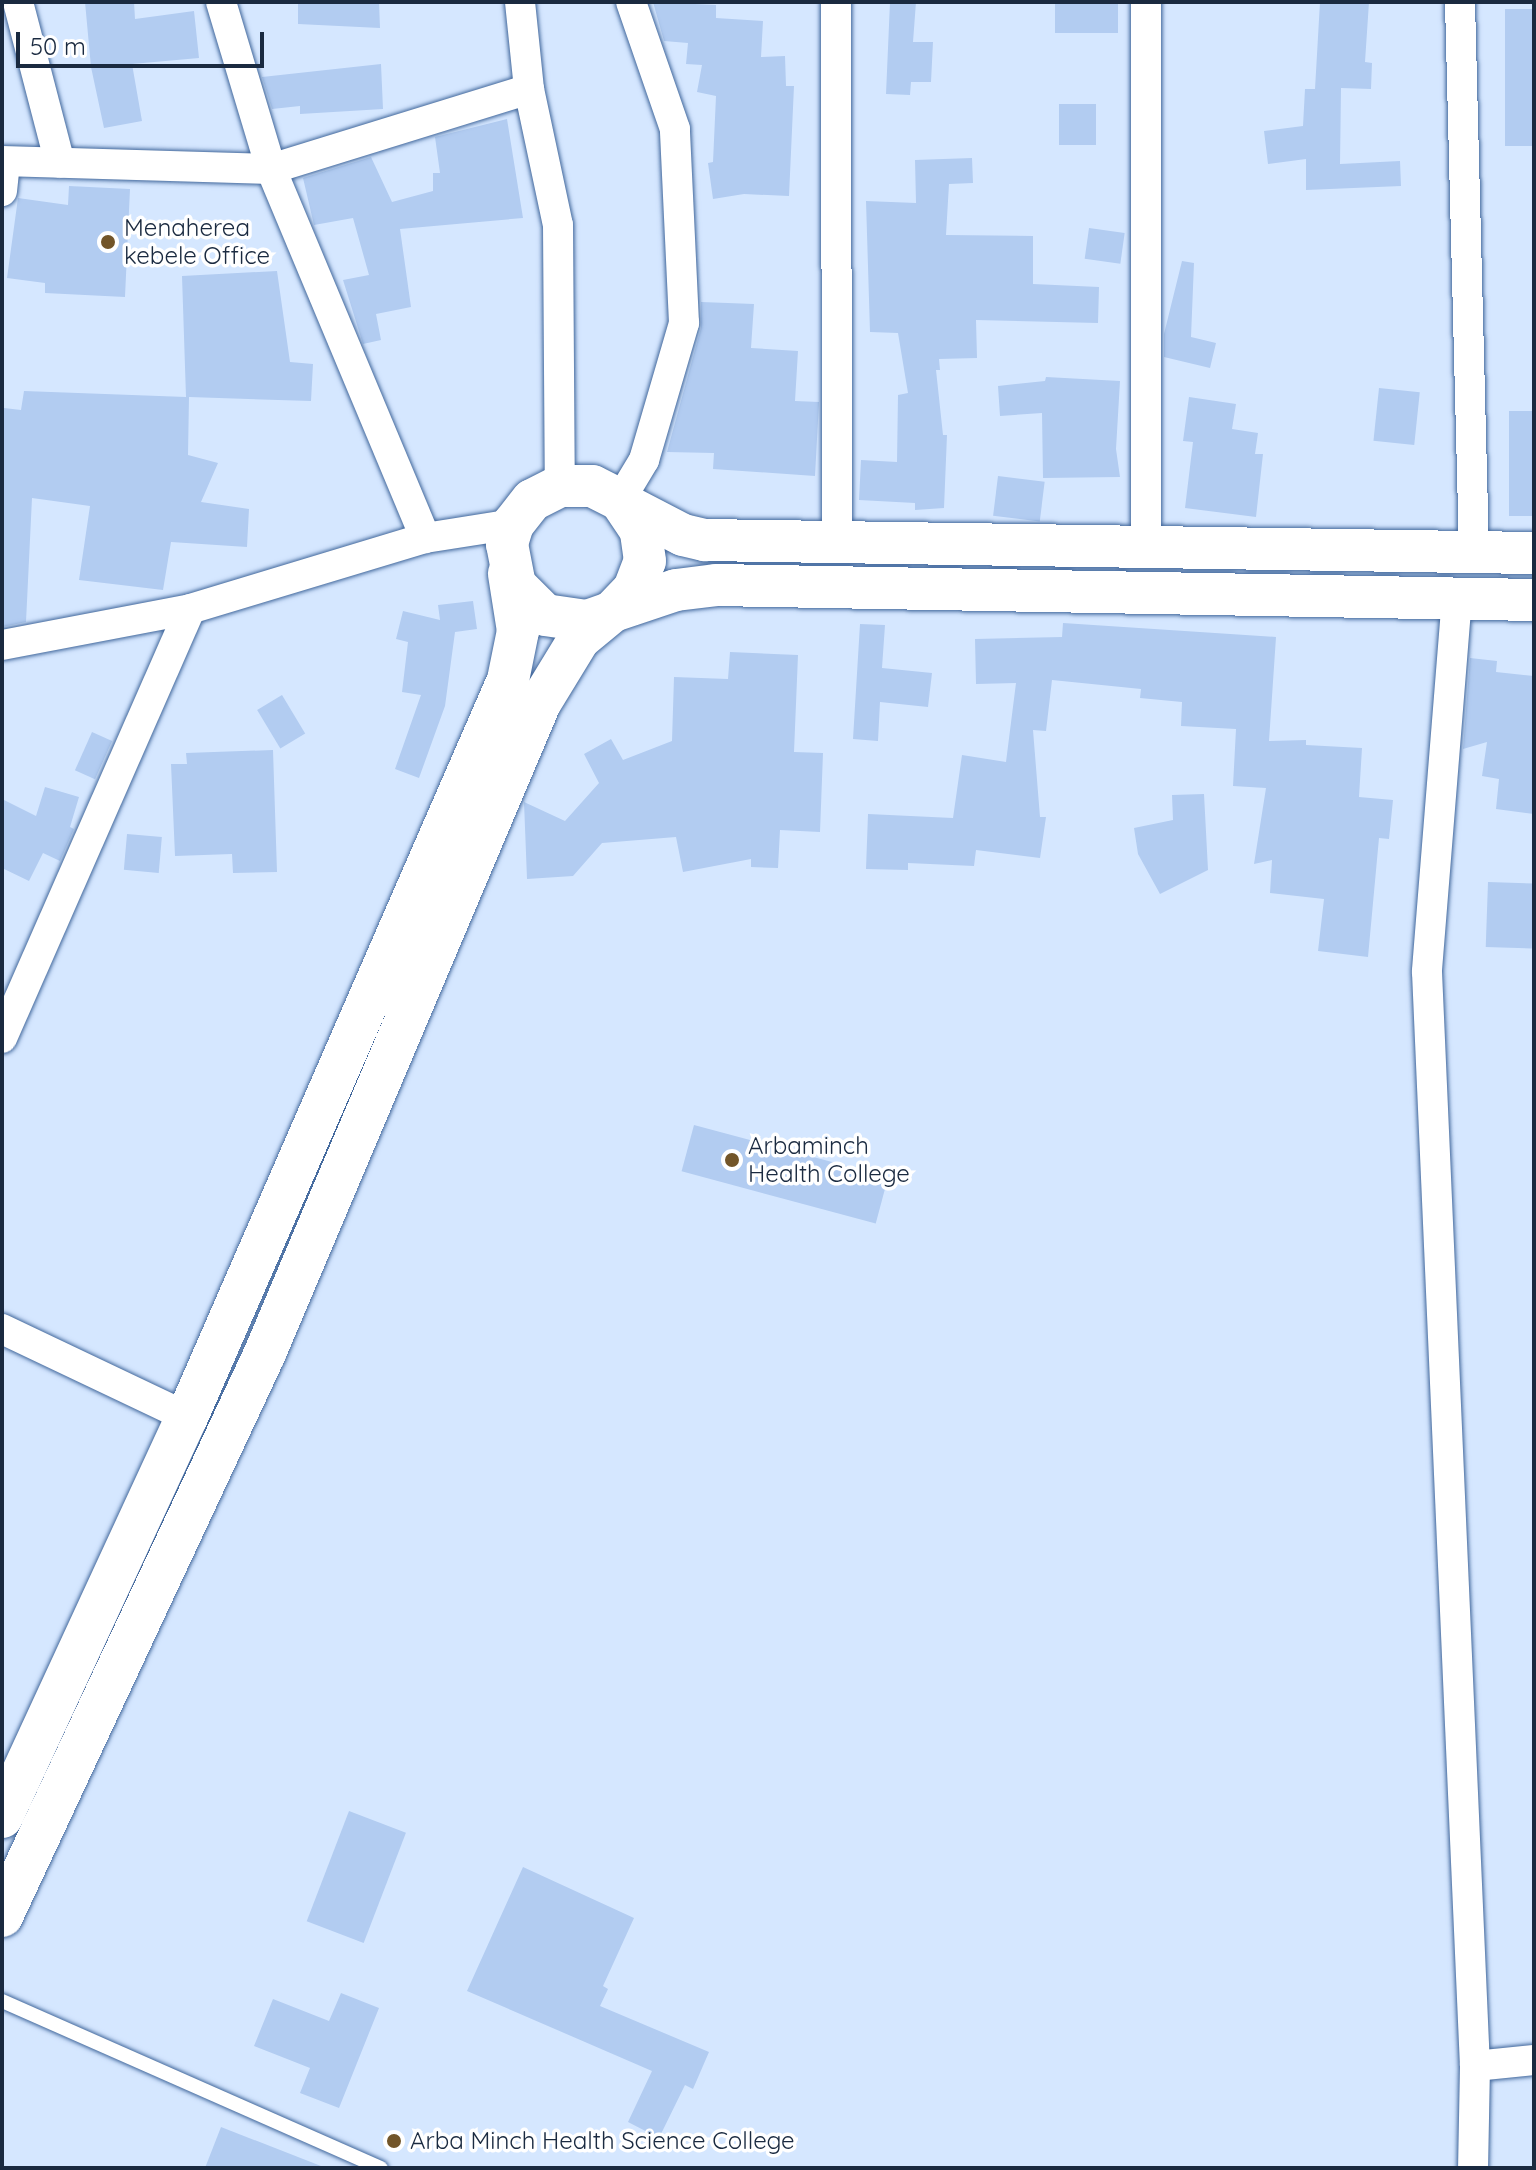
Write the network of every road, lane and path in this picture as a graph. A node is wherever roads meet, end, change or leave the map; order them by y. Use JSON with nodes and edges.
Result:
{"nodes":[{"id":1,"x":18,"y":2,"type":"edge"},
{"id":2,"x":221,"y":2,"type":"edge"},
{"id":3,"x":520,"y":2,"type":"edge"},
{"id":4,"x":631,"y":2,"type":"edge"},
{"id":5,"x":836,"y":2,"type":"edge"},
{"id":6,"x":1146,"y":2,"type":"edge"},
{"id":7,"x":1460,"y":2,"type":"edge"},
{"id":8,"x":529,"y":89,"type":"junction"},
{"id":9,"x":60,"y":163,"type":"junction"},
{"id":10,"x":271,"y":169,"type":"junction"},
{"id":11,"x":3,"y":171,"type":"edge"},
{"id":12,"x":560,"y":486,"type":"junction"},
{"id":13,"x":622,"y":503,"type":"junction"},
{"id":14,"x":425,"y":538,"type":"junction"},
{"id":15,"x":837,"y":539,"type":"junction"},
{"id":16,"x":510,"y":545,"type":"junction"},
{"id":17,"x":1146,"y":550,"type":"junction"},
{"id":18,"x":1474,"y":551,"type":"junction"},
{"id":19,"x":1534,"y":553,"type":"edge"},
{"id":20,"x":1457,"y":597,"type":"junction"},
{"id":21,"x":1534,"y":600,"type":"edge"},
{"id":22,"x":190,"y":609,"type":"junction"},
{"id":23,"x":610,"y":612,"type":"junction"},
{"id":24,"x":2,"y":645,"type":"edge"},
{"id":25,"x":2,"y":1038,"type":"edge"},
{"id":26,"x":2,"y":1329,"type":"edge"},
{"id":27,"x":187,"y":1417,"type":"junction"},
{"id":28,"x":2,"y":1817,"type":"edge"},
{"id":29,"x":2,"y":1916,"type":"edge"},
{"id":30,"x":2,"y":2001,"type":"edge"},
{"id":31,"x":1534,"y":2060,"type":"edge"},
{"id":32,"x":1475,"y":2066,"type":"junction"},
{"id":33,"x":381,"y":2168,"type":"edge"},
{"id":34,"x":1473,"y":2168,"type":"edge"}],
"edges":[{"from":1,"to":9,"type":"street"},
{"from":2,"to":10,"type":"street"},
{"from":3,"to":8,"type":"street"},
{"from":4,"to":13,"type":"street"},
{"from":5,"to":15,"type":"street"},
{"from":6,"to":17,"type":"street"},
{"from":7,"to":18,"type":"street"},
{"from":8,"to":10,"type":"street"},
{"from":8,"to":12,"type":"street"},
{"from":9,"to":10,"type":"street"},
{"from":9,"to":11,"type":"street"},
{"from":10,"to":14,"type":"street"},
{"from":12,"to":13,"type":"main road"},
{"from":12,"to":16,"type":"main road"},
{"from":13,"to":15,"type":"main road"},
{"from":13,"to":23,"type":"main road"},
{"from":14,"to":16,"type":"street"},
{"from":14,"to":22,"type":"street"},
{"from":15,"to":17,"type":"main road"},
{"from":16,"to":23,"type":"main road"},
{"from":16,"to":27,"type":"main road"},
{"from":17,"to":18,"type":"main road"},
{"from":18,"to":19,"type":"main road"},
{"from":20,"to":21,"type":"main road"},
{"from":20,"to":23,"type":"main road"},
{"from":20,"to":32,"type":"street"},
{"from":22,"to":24,"type":"street"},
{"from":22,"to":25,"type":"street"},
{"from":23,"to":29,"type":"main road"},
{"from":26,"to":27,"type":"street"},
{"from":27,"to":28,"type":"main road"},
{"from":30,"to":33,"type":"lane"},
{"from":31,"to":32,"type":"street"},
{"from":32,"to":34,"type":"street"}]}
